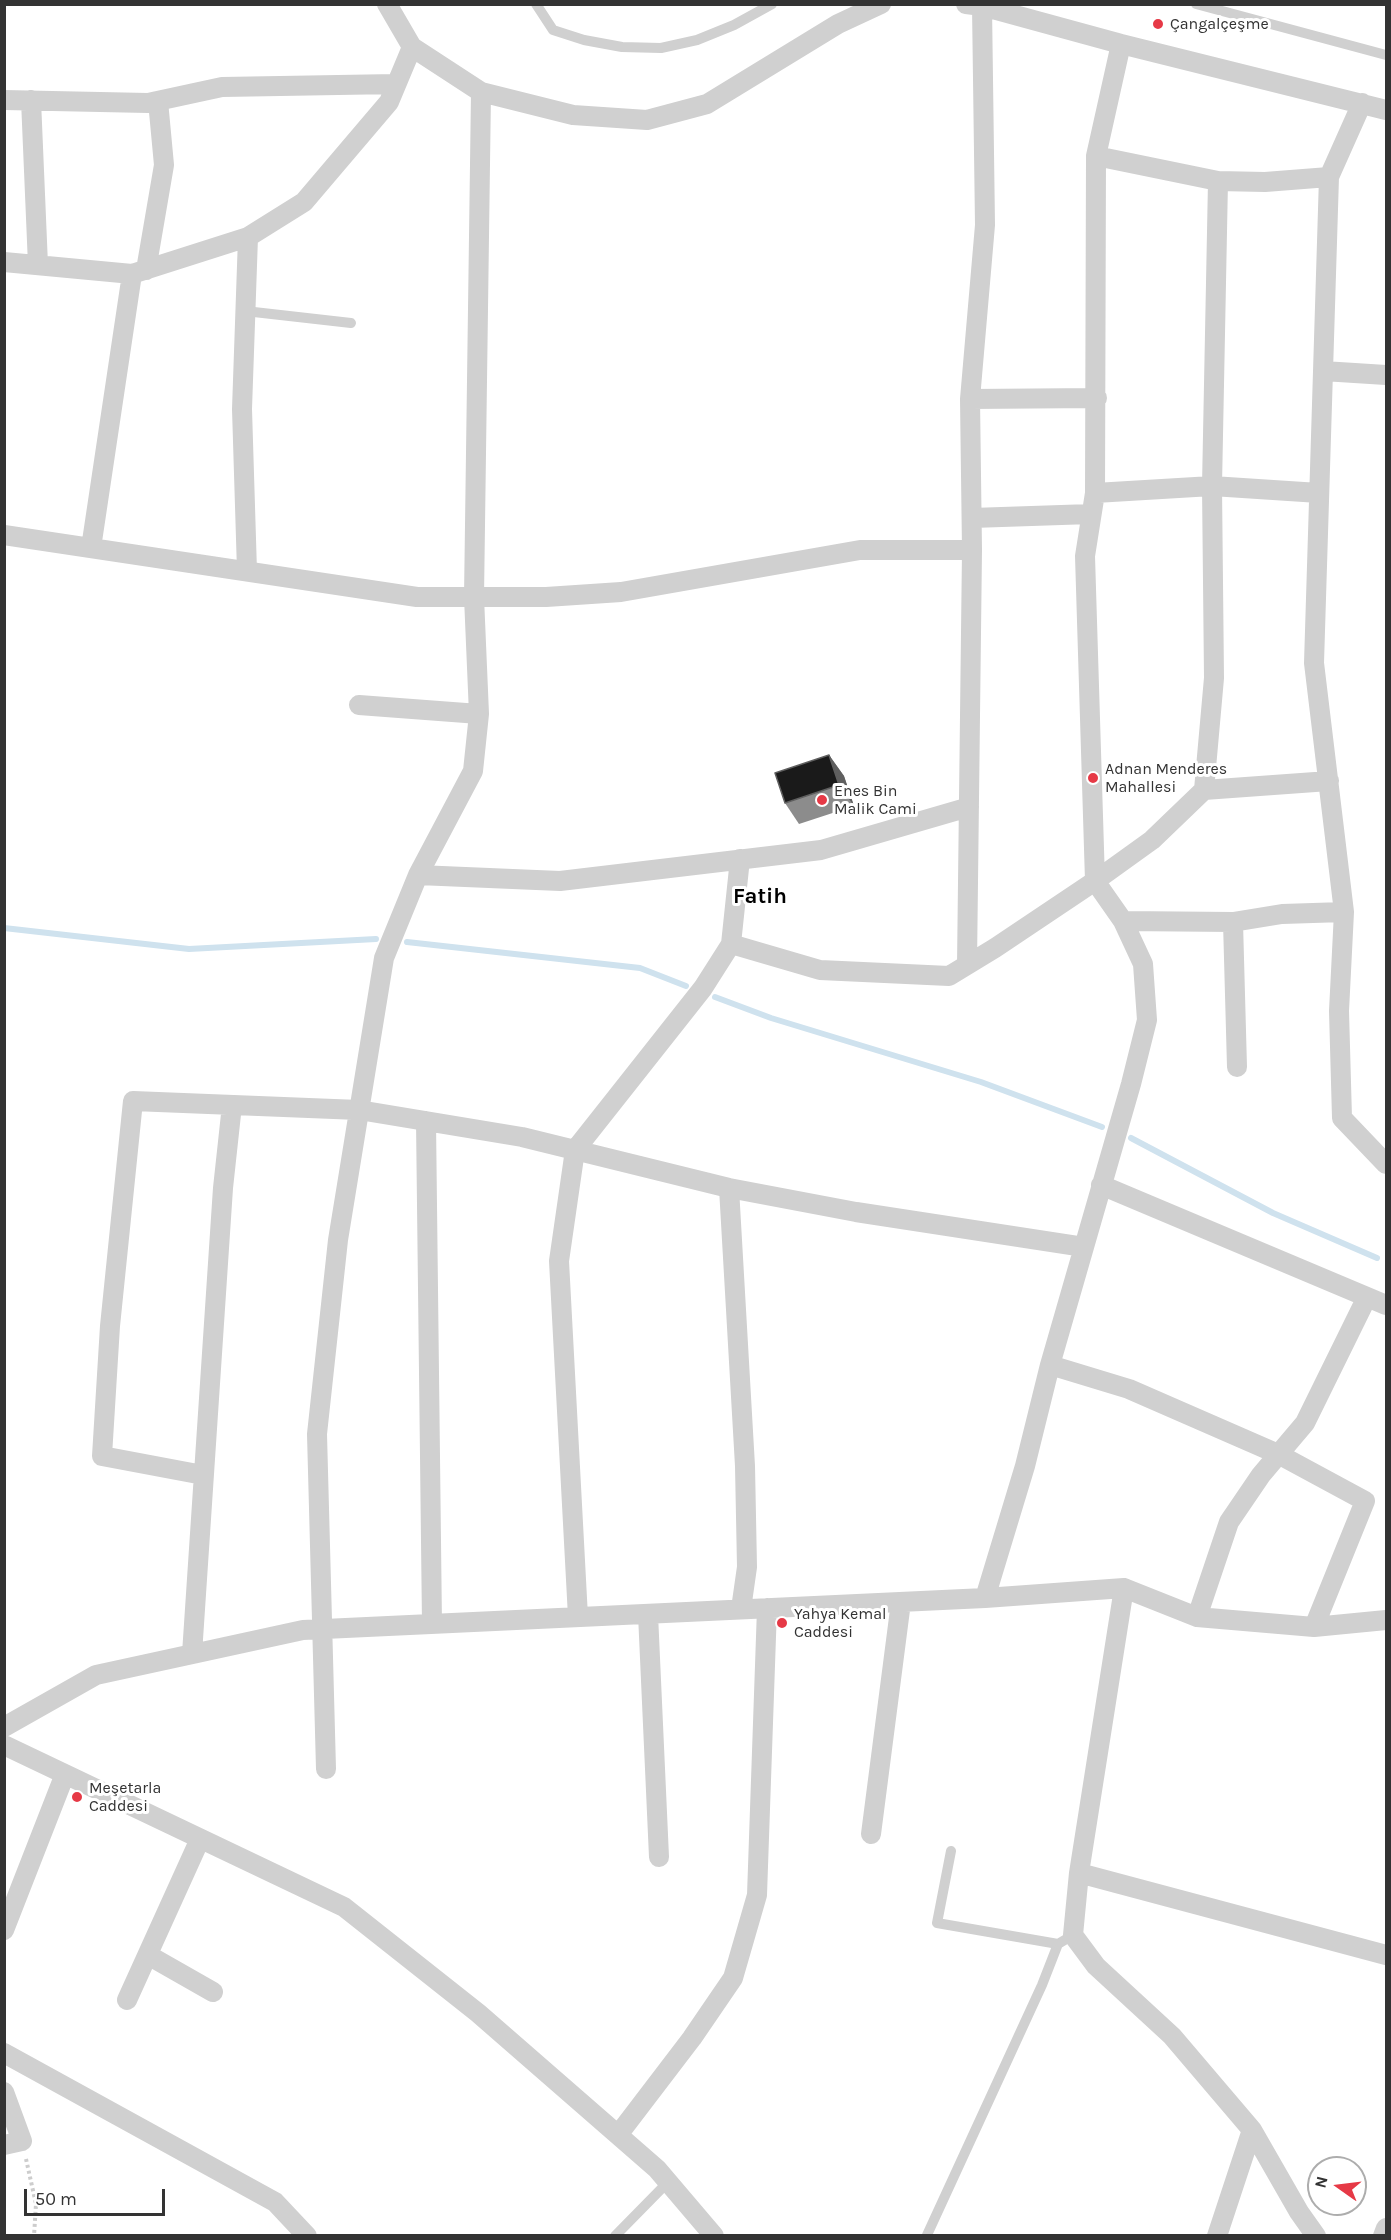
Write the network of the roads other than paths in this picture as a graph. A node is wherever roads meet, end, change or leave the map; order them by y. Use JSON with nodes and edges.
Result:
{"nodes":[{"id":1,"x":387,"y":4,"type":"edge"},
{"id":2,"x":536,"y":4,"type":"edge"},
{"id":3,"x":772,"y":4,"type":"edge"},
{"id":4,"x":881,"y":4,"type":"edge"},
{"id":5,"x":1196,"y":4,"type":"edge"},
{"id":6,"x":974,"y":5,"type":"edge"},
{"id":7,"x":1120,"y":44,"type":"junction"},
{"id":8,"x":412,"y":47,"type":"junction"},
{"id":9,"x":1386,"y":55,"type":"edge"},
{"id":10,"x":396,"y":84,"type":"junction"},
{"id":11,"x":481,"y":92,"type":"junction"},
{"id":12,"x":4,"y":100,"type":"edge"},
{"id":13,"x":31,"y":100,"type":"junction"},
{"id":14,"x":158,"y":100,"type":"junction"},
{"id":15,"x":1362,"y":103,"type":"junction"},
{"id":16,"x":1386,"y":110,"type":"edge"},
{"id":17,"x":1096,"y":156,"type":"junction"},
{"id":18,"x":1329,"y":177,"type":"junction"},
{"id":19,"x":1218,"y":181,"type":"junction"},
{"id":20,"x":248,"y":237,"type":"junction"},
{"id":21,"x":4,"y":262,"type":"edge"},
{"id":22,"x":38,"y":265,"type":"junction"},
{"id":23,"x":139,"y":272,"type":"junction"},
{"id":24,"x":245,"y":310,"type":"junction"},
{"id":25,"x":351,"y":323,"type":"dead end"},
{"id":26,"x":1323,"y":371,"type":"junction"},
{"id":27,"x":1386,"y":375,"type":"edge"},
{"id":28,"x":1097,"y":398,"type":"junction"},
{"id":29,"x":970,"y":399,"type":"junction"},
{"id":30,"x":1212,"y":486,"type":"junction"},
{"id":31,"x":1095,"y":493,"type":"junction"},
{"id":32,"x":1319,"y":493,"type":"junction"},
{"id":33,"x":1091,"y":514,"type":"junction"},
{"id":34,"x":972,"y":518,"type":"junction"},
{"id":35,"x":4,"y":534,"type":"edge"},
{"id":36,"x":91,"y":548,"type":"junction"},
{"id":37,"x":972,"y":550,"type":"junction"},
{"id":38,"x":247,"y":571,"type":"junction"},
{"id":39,"x":474,"y":597,"type":"junction"},
{"id":40,"x":358,"y":705,"type":"dead end"},
{"id":41,"x":479,"y":714,"type":"junction"},
{"id":42,"x":1329,"y":781,"type":"junction"},
{"id":43,"x":1204,"y":790,"type":"junction"},
{"id":44,"x":969,"y":807,"type":"junction"},
{"id":45,"x":740,"y":859,"type":"junction"},
{"id":46,"x":418,"y":875,"type":"junction"},
{"id":47,"x":1095,"y":881,"type":"junction"},
{"id":48,"x":1344,"y":912,"type":"junction"},
{"id":49,"x":1123,"y":921,"type":"junction"},
{"id":50,"x":1233,"y":922,"type":"junction"},
{"id":51,"x":731,"y":944,"type":"junction"},
{"id":52,"x":967,"y":965,"type":"junction"},
{"id":53,"x":1238,"y":1067,"type":"dead end"},
{"id":54,"x":232,"y":1105,"type":"junction"},
{"id":55,"x":359,"y":1110,"type":"junction"},
{"id":56,"x":426,"y":1121,"type":"junction"},
{"id":57,"x":575,"y":1150,"type":"junction"},
{"id":58,"x":1386,"y":1164,"type":"edge"},
{"id":59,"x":1101,"y":1185,"type":"junction"},
{"id":60,"x":729,"y":1188,"type":"junction"},
{"id":61,"x":1084,"y":1247,"type":"junction"},
{"id":62,"x":1367,"y":1297,"type":"junction"},
{"id":63,"x":1386,"y":1305,"type":"edge"},
{"id":64,"x":1050,"y":1365,"type":"junction"},
{"id":65,"x":1278,"y":1454,"type":"junction"},
{"id":66,"x":204,"y":1475,"type":"junction"},
{"id":67,"x":1124,"y":1588,"type":"junction"},
{"id":68,"x":984,"y":1598,"type":"junction"},
{"id":69,"x":901,"y":1602,"type":"junction"},
{"id":70,"x":767,"y":1608,"type":"junction"},
{"id":71,"x":741,"y":1610,"type":"junction"},
{"id":72,"x":648,"y":1614,"type":"junction"},
{"id":73,"x":578,"y":1617,"type":"junction"},
{"id":74,"x":1197,"y":1617,"type":"junction"},
{"id":75,"x":1386,"y":1620,"type":"edge"},
{"id":76,"x":432,"y":1624,"type":"junction"},
{"id":77,"x":1314,"y":1628,"type":"junction"},
{"id":78,"x":320,"y":1629,"type":"junction"},
{"id":79,"x":192,"y":1654,"type":"junction"},
{"id":80,"x":4,"y":1726,"type":"edge"},
{"id":81,"x":4,"y":1745,"type":"edge"},
{"id":82,"x":326,"y":1769,"type":"dead end"},
{"id":83,"x":65,"y":1774,"type":"junction"},
{"id":84,"x":871,"y":1834,"type":"dead end"},
{"id":85,"x":200,"y":1839,"type":"junction"},
{"id":86,"x":951,"y":1851,"type":"dead end"},
{"id":87,"x":659,"y":1857,"type":"dead end"},
{"id":88,"x":1079,"y":1873,"type":"junction"},
{"id":89,"x":4,"y":1930,"type":"edge"},
{"id":90,"x":1066,"y":1940,"type":"junction"},
{"id":91,"x":148,"y":1955,"type":"junction"},
{"id":92,"x":1386,"y":1955,"type":"edge"},
{"id":93,"x":213,"y":1992,"type":"dead end"},
{"id":94,"x":127,"y":2000,"type":"dead end"},
{"id":95,"x":4,"y":2053,"type":"edge"},
{"id":96,"x":4,"y":2092,"type":"edge"},
{"id":97,"x":1252,"y":2130,"type":"junction"},
{"id":98,"x":618,"y":2135,"type":"junction"},
{"id":99,"x":13,"y":2143,"type":"edge"},
{"id":100,"x":668,"y":2182,"type":"junction"},
{"id":101,"x":1386,"y":2228,"type":"edge"},
{"id":102,"x":308,"y":2235,"type":"edge"},
{"id":103,"x":615,"y":2235,"type":"edge"},
{"id":104,"x":714,"y":2235,"type":"edge"},
{"id":105,"x":927,"y":2235,"type":"edge"},
{"id":106,"x":1217,"y":2235,"type":"edge"},
{"id":107,"x":1316,"y":2235,"type":"edge"},
{"id":108,"x":1383,"y":2235,"type":"edge"}],
"edges":[{"from":1,"to":8,"type":"street"},
{"from":2,"to":3,"type":"lane"},
{"from":4,"to":11,"type":"street"},
{"from":5,"to":9,"type":"lane"},
{"from":6,"to":7,"type":"street"},
{"from":6,"to":29,"type":"street"},
{"from":7,"to":15,"type":"street"},
{"from":7,"to":17,"type":"street"},
{"from":8,"to":10,"type":"street"},
{"from":8,"to":11,"type":"street"},
{"from":10,"to":14,"type":"street"},
{"from":10,"to":20,"type":"street"},
{"from":11,"to":39,"type":"street"},
{"from":12,"to":13,"type":"street"},
{"from":13,"to":14,"type":"street"},
{"from":13,"to":22,"type":"street"},
{"from":14,"to":23,"type":"street"},
{"from":15,"to":16,"type":"street"},
{"from":15,"to":18,"type":"street"},
{"from":17,"to":19,"type":"street"},
{"from":17,"to":28,"type":"street"},
{"from":18,"to":19,"type":"street"},
{"from":18,"to":26,"type":"street"},
{"from":19,"to":30,"type":"street"},
{"from":20,"to":23,"type":"street"},
{"from":20,"to":24,"type":"street"},
{"from":21,"to":22,"type":"street"},
{"from":22,"to":23,"type":"street"},
{"from":23,"to":36,"type":"street"},
{"from":24,"to":25,"type":"lane"},
{"from":24,"to":38,"type":"street"},
{"from":26,"to":27,"type":"street"},
{"from":26,"to":32,"type":"street"},
{"from":28,"to":29,"type":"street"},
{"from":28,"to":31,"type":"street"},
{"from":29,"to":34,"type":"street"},
{"from":30,"to":31,"type":"street"},
{"from":30,"to":32,"type":"street"},
{"from":30,"to":43,"type":"street"},
{"from":31,"to":33,"type":"street"},
{"from":32,"to":42,"type":"street"},
{"from":33,"to":34,"type":"street"},
{"from":33,"to":47,"type":"street"},
{"from":34,"to":37,"type":"street"},
{"from":35,"to":36,"type":"street"},
{"from":36,"to":38,"type":"street"},
{"from":37,"to":39,"type":"street"},
{"from":37,"to":44,"type":"street"},
{"from":38,"to":39,"type":"street"},
{"from":39,"to":41,"type":"street"},
{"from":40,"to":41,"type":"street"},
{"from":41,"to":46,"type":"street"},
{"from":42,"to":43,"type":"street"},
{"from":42,"to":48,"type":"street"},
{"from":43,"to":47,"type":"street"},
{"from":44,"to":45,"type":"street"},
{"from":44,"to":52,"type":"street"},
{"from":45,"to":46,"type":"street"},
{"from":45,"to":51,"type":"street"},
{"from":46,"to":55,"type":"street"},
{"from":47,"to":49,"type":"street"},
{"from":47,"to":52,"type":"street"},
{"from":48,"to":50,"type":"street"},
{"from":48,"to":58,"type":"street"},
{"from":49,"to":50,"type":"street"},
{"from":49,"to":59,"type":"street"},
{"from":50,"to":53,"type":"street"},
{"from":51,"to":52,"type":"street"},
{"from":51,"to":57,"type":"street"},
{"from":54,"to":55,"type":"street"},
{"from":54,"to":66,"type":"street"},
{"from":54,"to":66,"type":"street"},
{"from":55,"to":56,"type":"street"},
{"from":55,"to":78,"type":"street"},
{"from":56,"to":57,"type":"street"},
{"from":56,"to":76,"type":"street"},
{"from":57,"to":60,"type":"street"},
{"from":57,"to":73,"type":"street"},
{"from":59,"to":61,"type":"street"},
{"from":59,"to":62,"type":"street"},
{"from":60,"to":61,"type":"street"},
{"from":60,"to":71,"type":"street"},
{"from":61,"to":64,"type":"street"},
{"from":62,"to":63,"type":"street"},
{"from":62,"to":65,"type":"street"},
{"from":64,"to":65,"type":"street"},
{"from":64,"to":68,"type":"street"},
{"from":65,"to":74,"type":"street"},
{"from":65,"to":77,"type":"street"},
{"from":66,"to":79,"type":"street"},
{"from":67,"to":68,"type":"street"},
{"from":67,"to":74,"type":"street"},
{"from":67,"to":88,"type":"street"},
{"from":68,"to":69,"type":"street"},
{"from":69,"to":70,"type":"street"},
{"from":69,"to":84,"type":"street"},
{"from":70,"to":71,"type":"street"},
{"from":70,"to":98,"type":"street"},
{"from":71,"to":72,"type":"street"},
{"from":72,"to":73,"type":"street"},
{"from":72,"to":87,"type":"street"},
{"from":73,"to":76,"type":"street"},
{"from":74,"to":77,"type":"street"},
{"from":75,"to":77,"type":"street"},
{"from":76,"to":78,"type":"street"},
{"from":78,"to":79,"type":"street"},
{"from":78,"to":82,"type":"street"},
{"from":79,"to":80,"type":"street"},
{"from":81,"to":83,"type":"street"},
{"from":83,"to":85,"type":"street"},
{"from":83,"to":89,"type":"street"},
{"from":85,"to":91,"type":"street"},
{"from":85,"to":98,"type":"street"},
{"from":86,"to":90,"type":"lane"},
{"from":88,"to":90,"type":"street"},
{"from":88,"to":92,"type":"street"},
{"from":90,"to":97,"type":"street"},
{"from":90,"to":105,"type":"lane"},
{"from":91,"to":93,"type":"street"},
{"from":91,"to":94,"type":"street"},
{"from":95,"to":102,"type":"street"},
{"from":96,"to":99,"type":"street"},
{"from":97,"to":106,"type":"street"},
{"from":97,"to":107,"type":"street"},
{"from":98,"to":100,"type":"street"},
{"from":100,"to":103,"type":"lane"},
{"from":100,"to":104,"type":"street"},
{"from":101,"to":108,"type":"street"}]}
